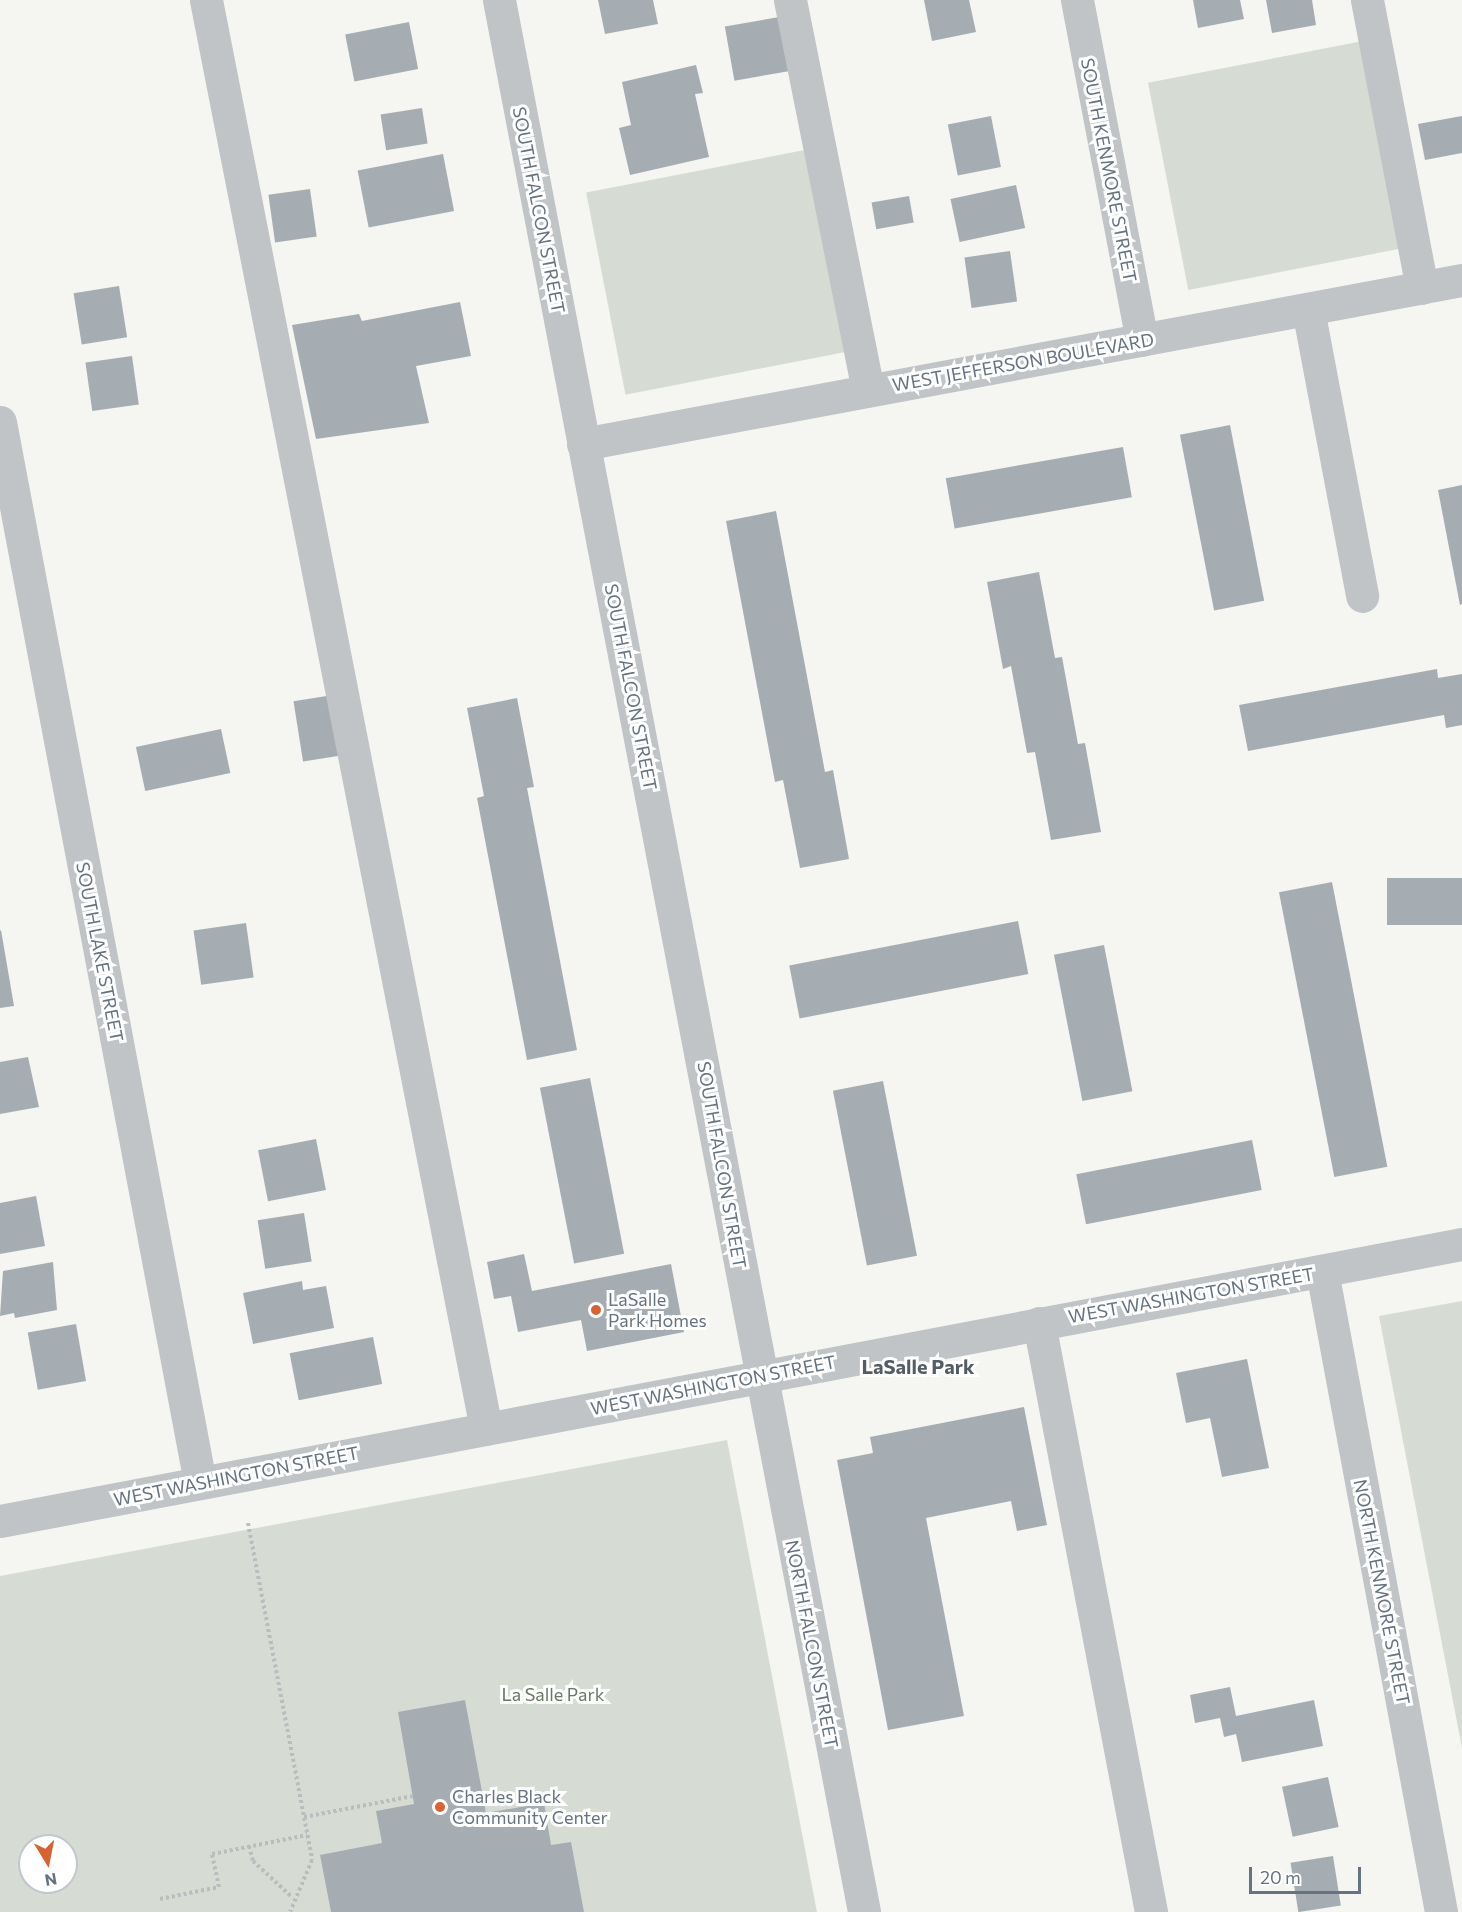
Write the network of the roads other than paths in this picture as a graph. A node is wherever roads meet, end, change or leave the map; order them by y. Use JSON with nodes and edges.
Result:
{"nodes":[{"id":1,"x":206,"y":0,"type":"edge"},
{"id":2,"x":499,"y":0,"type":"edge"},
{"id":3,"x":790,"y":0,"type":"edge"},
{"id":4,"x":1077,"y":0,"type":"edge"},
{"id":5,"x":1367,"y":0,"type":"edge"},
{"id":6,"x":1462,"y":280,"type":"edge"},
{"id":7,"x":1422,"y":288,"type":"junction"},
{"id":8,"x":1308,"y":309,"type":"junction"},
{"id":9,"x":1142,"y":340,"type":"junction"},
{"id":10,"x":868,"y":390,"type":"junction"},
{"id":11,"x":0,"y":422,"type":"edge"},
{"id":12,"x":583,"y":444,"type":"junction"},
{"id":13,"x":12,"y":555,"type":"edge"},
{"id":14,"x":1362,"y":596,"type":"dead end"},
{"id":15,"x":1462,"y":1245,"type":"edge"},
{"id":16,"x":1322,"y":1271,"type":"junction"},
{"id":17,"x":1040,"y":1323,"type":"junction"},
{"id":18,"x":761,"y":1375,"type":"junction"},
{"id":19,"x":486,"y":1429,"type":"junction"},
{"id":20,"x":200,"y":1482,"type":"junction"},
{"id":21,"x":0,"y":1521,"type":"edge"},
{"id":22,"x":864,"y":1912,"type":"edge"},
{"id":23,"x":1150,"y":1912,"type":"edge"},
{"id":24,"x":1442,"y":1912,"type":"edge"}],
"edges":[{"from":1,"to":19,"type":"street"},
{"from":2,"to":12,"type":"street","name":"SOUTH FALCON STREET"},
{"from":3,"to":10,"type":"street"},
{"from":4,"to":9,"type":"street","name":"SOUTH KENMORE STREET"},
{"from":5,"to":7,"type":"street"},
{"from":6,"to":7,"type":"street","name":"WEST JEFFERSON BOULEVARD"},
{"from":7,"to":8,"type":"street","name":"WEST JEFFERSON BOULEVARD"},
{"from":8,"to":9,"type":"street","name":"WEST JEFFERSON BOULEVARD"},
{"from":8,"to":14,"type":"street"},
{"from":9,"to":10,"type":"street","name":"WEST JEFFERSON BOULEVARD"},
{"from":10,"to":12,"type":"street","name":"WEST JEFFERSON BOULEVARD"},
{"from":11,"to":13,"type":"street","name":"SOUTH LAKE STREET"},
{"from":12,"to":18,"type":"street","name":"SOUTH FALCON STREET"},
{"from":13,"to":20,"type":"street","name":"SOUTH LAKE STREET"},
{"from":15,"to":16,"type":"street","name":"WEST WASHINGTON STREET"},
{"from":16,"to":17,"type":"street","name":"WEST WASHINGTON STREET"},
{"from":16,"to":24,"type":"street","name":"NORTH KENMORE STREET"},
{"from":17,"to":18,"type":"street","name":"WEST WASHINGTON STREET"},
{"from":17,"to":23,"type":"street"},
{"from":18,"to":19,"type":"street","name":"WEST WASHINGTON STREET"},
{"from":18,"to":22,"type":"street","name":"NORTH FALCON STREET"},
{"from":19,"to":20,"type":"street","name":"WEST WASHINGTON STREET"},
{"from":20,"to":21,"type":"street","name":"WEST WASHINGTON STREET"}]}
